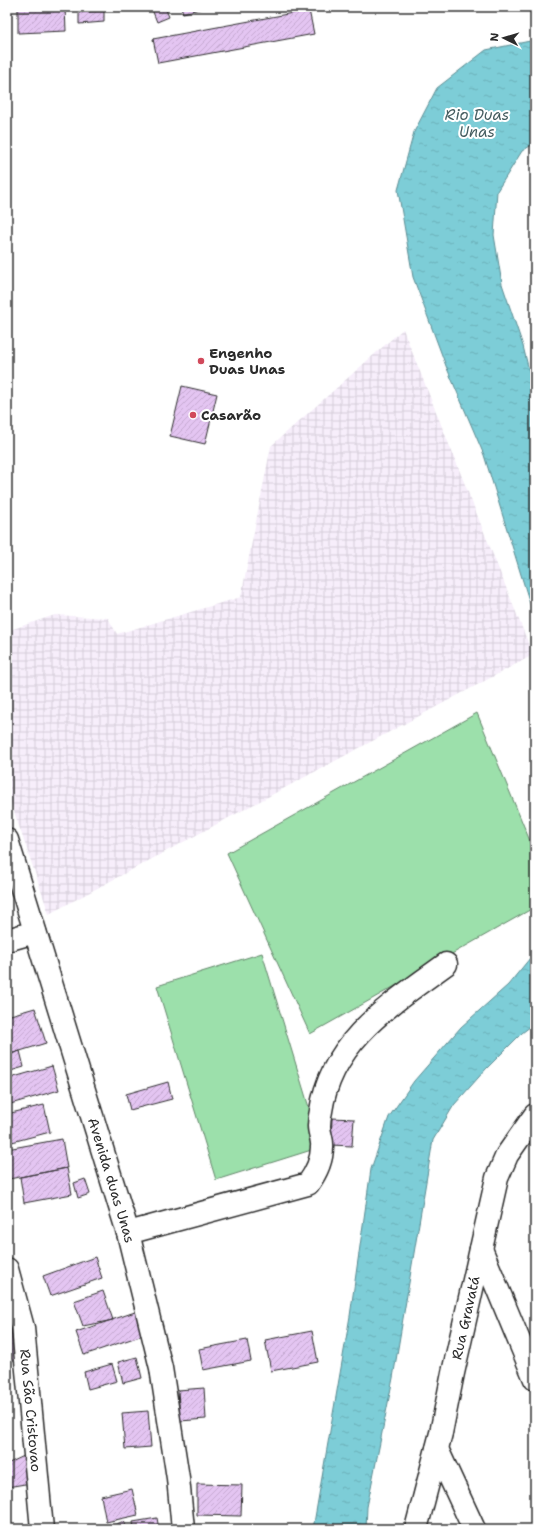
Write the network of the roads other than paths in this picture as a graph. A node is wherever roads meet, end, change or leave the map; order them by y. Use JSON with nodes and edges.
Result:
{"nodes":[{"id":1,"x":7,"y":840,"type":"edge"},
{"id":2,"x":35,"y":932,"type":"junction"},
{"id":3,"x":7,"y":940,"type":"edge"},
{"id":4,"x":446,"y":964,"type":"dead end"},
{"id":5,"x":535,"y":1115,"type":"edge"},
{"id":6,"x":128,"y":1233,"type":"junction"},
{"id":7,"x":482,"y":1249,"type":"junction"},
{"id":8,"x":7,"y":1269,"type":"edge"},
{"id":9,"x":535,"y":1379,"type":"edge"},
{"id":10,"x":438,"y":1449,"type":"junction"},
{"id":11,"x":42,"y":1529,"type":"edge"},
{"id":12,"x":183,"y":1529,"type":"edge"},
{"id":13,"x":416,"y":1529,"type":"edge"},
{"id":14,"x":474,"y":1529,"type":"edge"}],
"edges":[{"from":1,"to":2,"type":"street","name":"Avenida duas Unas"},
{"from":2,"to":3,"type":"street"},
{"from":2,"to":6,"type":"street","name":"Avenida duas Unas"},
{"from":4,"to":6,"type":"street"},
{"from":5,"to":7,"type":"street","name":"Rua Gravatá"},
{"from":6,"to":12,"type":"street","name":"Avenida duas Unas"},
{"from":7,"to":9,"type":"street"},
{"from":7,"to":10,"type":"street","name":"Rua Gravatá"},
{"from":8,"to":11,"type":"street","name":"Rua São Cristovao"},
{"from":10,"to":13,"type":"street","name":"Rua Gravatá"},
{"from":10,"to":14,"type":"street"}]}
